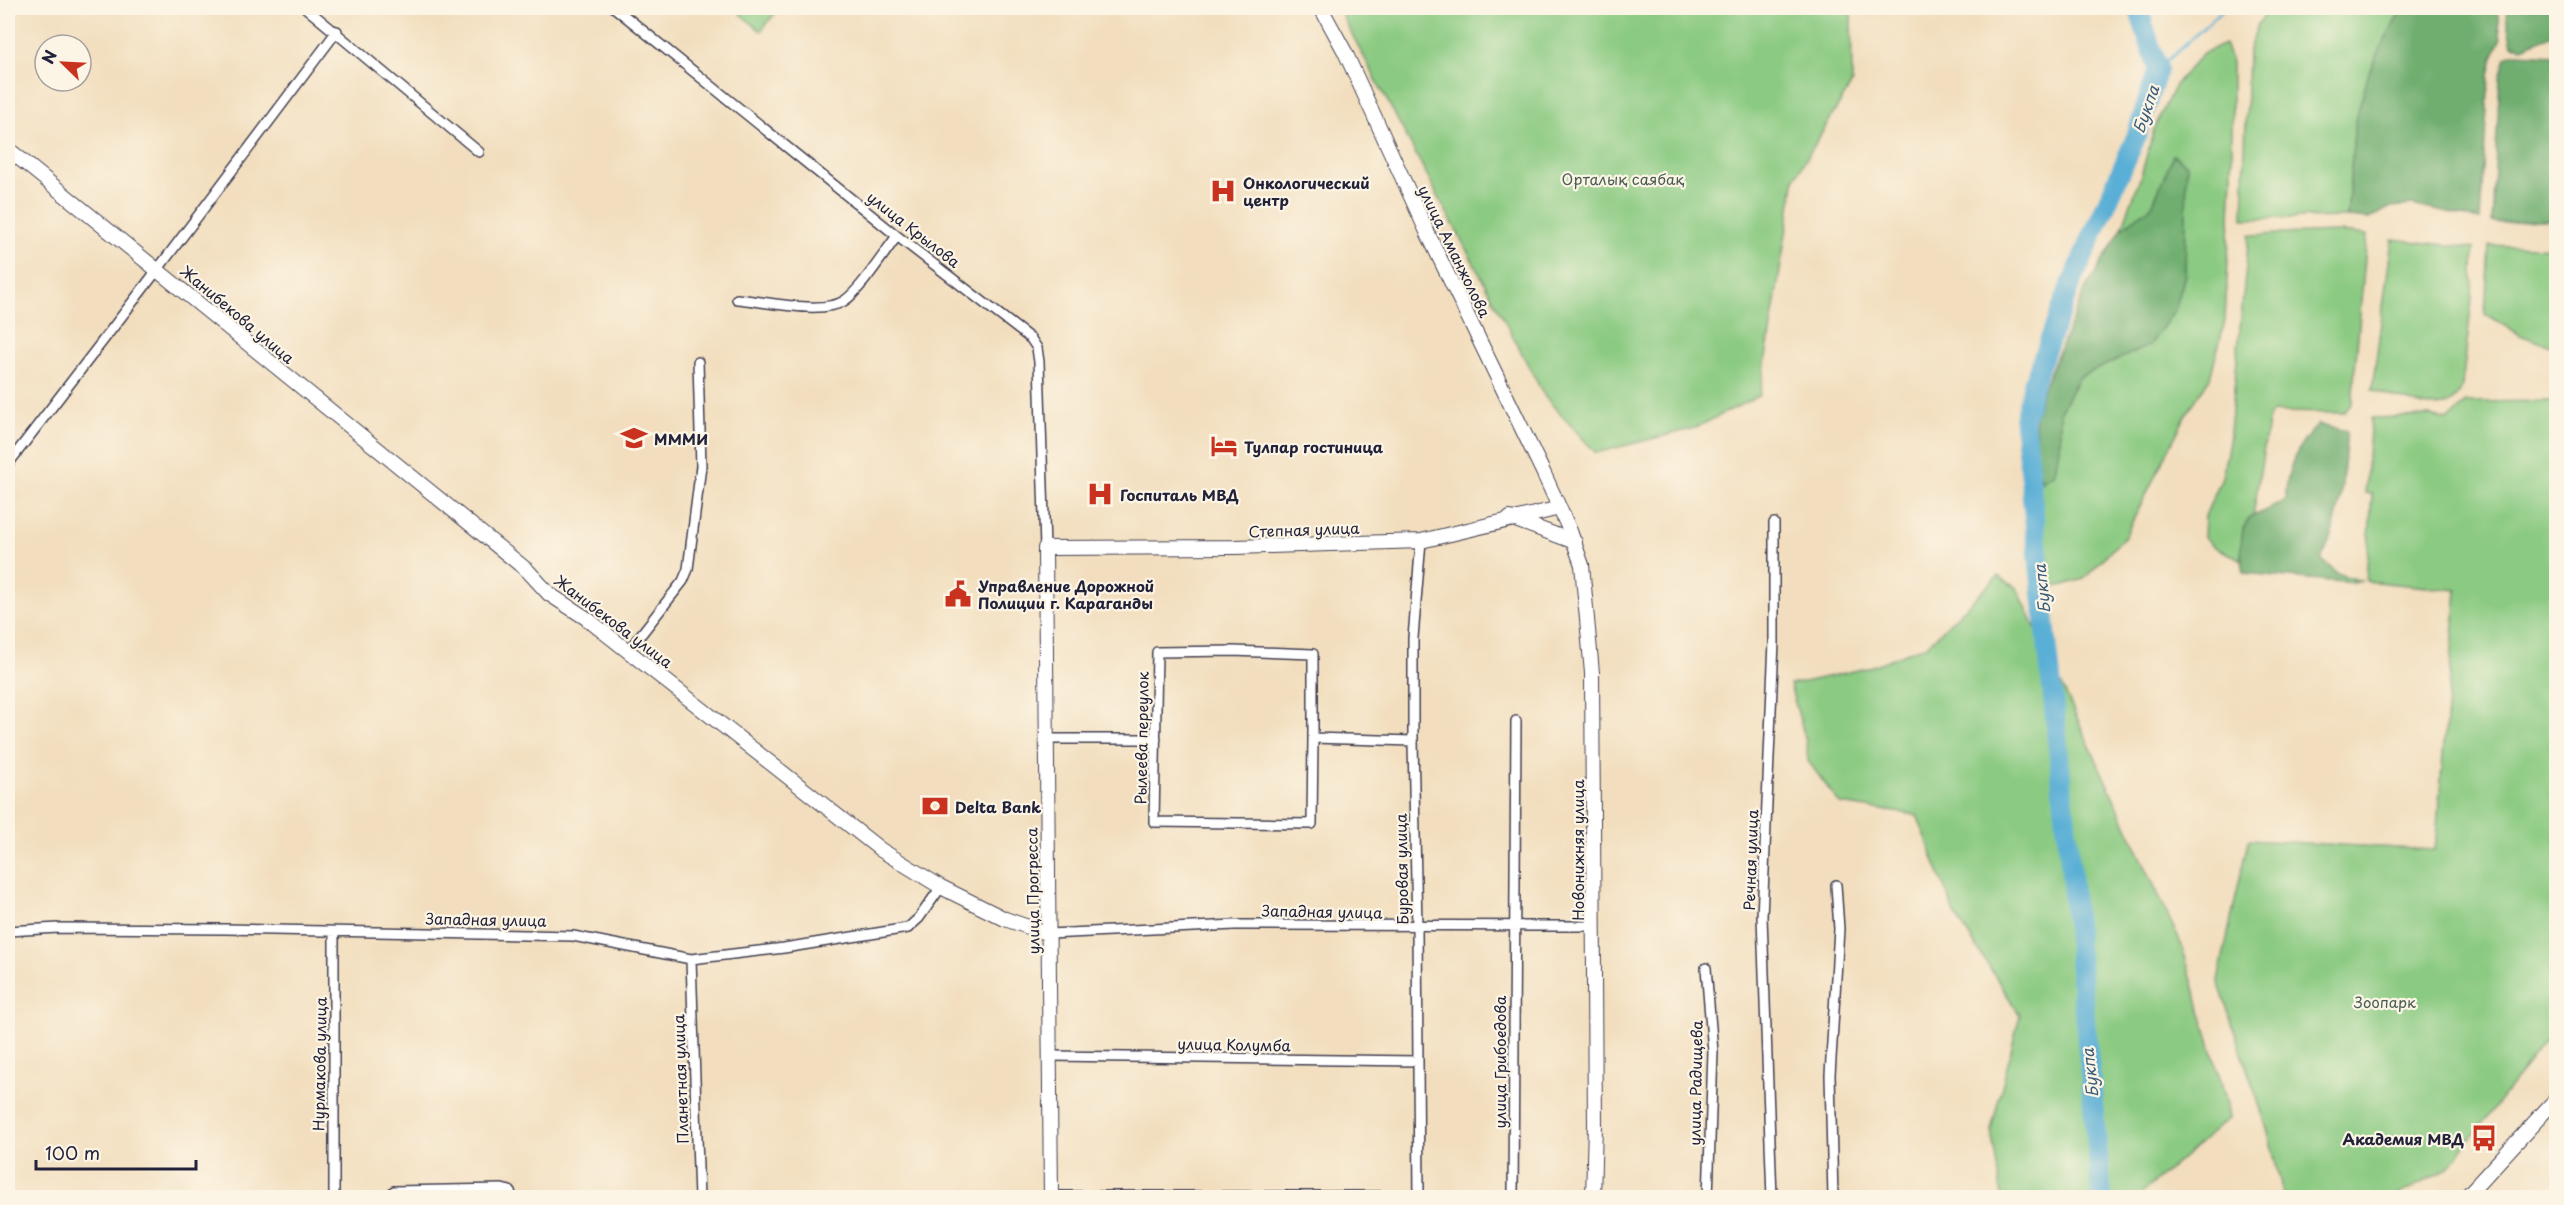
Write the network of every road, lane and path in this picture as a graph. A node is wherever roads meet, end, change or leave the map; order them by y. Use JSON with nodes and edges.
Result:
{"nodes":[{"id":1,"x":306,"y":8,"type":"edge"},
{"id":2,"x":615,"y":8,"type":"edge"},
{"id":3,"x":1321,"y":8,"type":"edge"},
{"id":4,"x":337,"y":31,"type":"junction"},
{"id":5,"x":8,"y":149,"type":"edge"},
{"id":6,"x":479,"y":152,"type":"dead end"},
{"id":7,"x":897,"y":236,"type":"junction"},
{"id":8,"x":158,"y":269,"type":"junction"},
{"id":9,"x":738,"y":299,"type":"dead end"},
{"id":10,"x":698,"y":362,"type":"dead end"},
{"id":11,"x":8,"y":464,"type":"edge"},
{"id":12,"x":1560,"y":508,"type":"junction"},
{"id":13,"x":1510,"y":518,"type":"junction"},
{"id":14,"x":1774,"y":523,"type":"dead end"},
{"id":15,"x":1421,"y":540,"type":"junction"},
{"id":16,"x":1575,"y":542,"type":"junction"},
{"id":17,"x":1045,"y":548,"type":"junction"},
{"id":18,"x":628,"y":651,"type":"junction"},
{"id":19,"x":1516,"y":721,"type":"dead end"},
{"id":20,"x":1313,"y":738,"type":"junction"},
{"id":21,"x":1046,"y":739,"type":"junction"},
{"id":22,"x":1156,"y":739,"type":"junction"},
{"id":23,"x":1413,"y":741,"type":"junction"},
{"id":24,"x":1836,"y":885,"type":"dead end"},
{"id":25,"x":941,"y":887,"type":"junction"},
{"id":26,"x":1515,"y":926,"type":"junction"},
{"id":27,"x":1594,"y":926,"type":"junction"},
{"id":28,"x":1418,"y":927,"type":"junction"},
{"id":29,"x":8,"y":931,"type":"edge"},
{"id":30,"x":334,"y":932,"type":"junction"},
{"id":31,"x":1049,"y":934,"type":"junction"},
{"id":32,"x":691,"y":959,"type":"junction"},
{"id":33,"x":1706,"y":968,"type":"dead end"},
{"id":34,"x":1050,"y":1056,"type":"junction"},
{"id":35,"x":1418,"y":1061,"type":"junction"},
{"id":36,"x":2556,"y":1099,"type":"edge"},
{"id":37,"x":1419,"y":1196,"type":"edge"},
{"id":38,"x":334,"y":1197,"type":"edge"},
{"id":39,"x":390,"y":1197,"type":"edge"},
{"id":40,"x":512,"y":1197,"type":"edge"},
{"id":41,"x":699,"y":1197,"type":"edge"},
{"id":42,"x":1051,"y":1197,"type":"edge"},
{"id":43,"x":1513,"y":1197,"type":"edge"},
{"id":44,"x":1593,"y":1197,"type":"edge"},
{"id":45,"x":1708,"y":1197,"type":"edge"},
{"id":46,"x":1772,"y":1197,"type":"edge"},
{"id":47,"x":1833,"y":1197,"type":"edge"},
{"id":48,"x":2465,"y":1197,"type":"edge"}],
"edges":[{"from":1,"to":4,"type":"street"},
{"from":2,"to":7,"type":"street","name":"улица Крылова"},
{"from":3,"to":12,"type":"street","name":"улица Аманжолова"},
{"from":4,"to":6,"type":"street"},
{"from":4,"to":8,"type":"street"},
{"from":5,"to":8,"type":"street","name":"Жанибекова улица"},
{"from":7,"to":9,"type":"street"},
{"from":7,"to":17,"type":"street","name":"улица Крылова"},
{"from":8,"to":11,"type":"street","name":"Жанибекова улица"},
{"from":8,"to":18,"type":"street","name":"Жанибекова улица"},
{"from":10,"to":18,"type":"street"},
{"from":12,"to":13,"type":"street","name":"Степная улица"},
{"from":12,"to":16,"type":"street","name":"Новонижняя улица"},
{"from":13,"to":15,"type":"street","name":"Степная улица"},
{"from":13,"to":16,"type":"street"},
{"from":14,"to":46,"type":"street","name":"Речная улица"},
{"from":15,"to":17,"type":"street","name":"Степная улица"},
{"from":15,"to":23,"type":"street","name":"Буровая улица"},
{"from":16,"to":27,"type":"street","name":"Новонижняя улица"},
{"from":17,"to":21,"type":"street","name":"улица Прогресса"},
{"from":18,"to":25,"type":"street","name":"Жанибекова улица"},
{"from":19,"to":26,"type":"street","name":"улица Грибоедова"},
{"from":20,"to":22,"type":"street","name":"Рылеева переулок"},
{"from":20,"to":22,"type":"street","name":"Рылеева переулок"},
{"from":20,"to":23,"type":"street"},
{"from":21,"to":22,"type":"street"},
{"from":21,"to":31,"type":"street","name":"улица Прогресса"},
{"from":23,"to":28,"type":"street","name":"Буровая улица"},
{"from":24,"to":47,"type":"street"},
{"from":25,"to":31,"type":"street","name":"Жанибекова улица"},
{"from":25,"to":32,"type":"street","name":"Западная улица"},
{"from":26,"to":27,"type":"street","name":"Западная улица"},
{"from":26,"to":28,"type":"street","name":"Западная улица"},
{"from":26,"to":43,"type":"street","name":"улица Грибоедова"},
{"from":27,"to":44,"type":"street","name":"Новонижняя улица"},
{"from":28,"to":31,"type":"street","name":"Западная улица"},
{"from":28,"to":35,"type":"street","name":"Буровая улица"},
{"from":29,"to":30,"type":"street","name":"Западная улица"},
{"from":30,"to":32,"type":"street","name":"Западная улица"},
{"from":30,"to":38,"type":"street","name":"Нурмакова улица"},
{"from":31,"to":34,"type":"street","name":"улица Прогресса"},
{"from":32,"to":41,"type":"street","name":"Планетная улица"},
{"from":33,"to":45,"type":"street","name":"улица Радищева"},
{"from":34,"to":35,"type":"street","name":"улица Колумба"},
{"from":34,"to":42,"type":"street","name":"улица Прогресса"},
{"from":35,"to":37,"type":"street","name":"Буровая улица"},
{"from":36,"to":48,"type":"street"},
{"from":37,"to":42,"type":"street"},
{"from":39,"to":40,"type":"street"}]}
